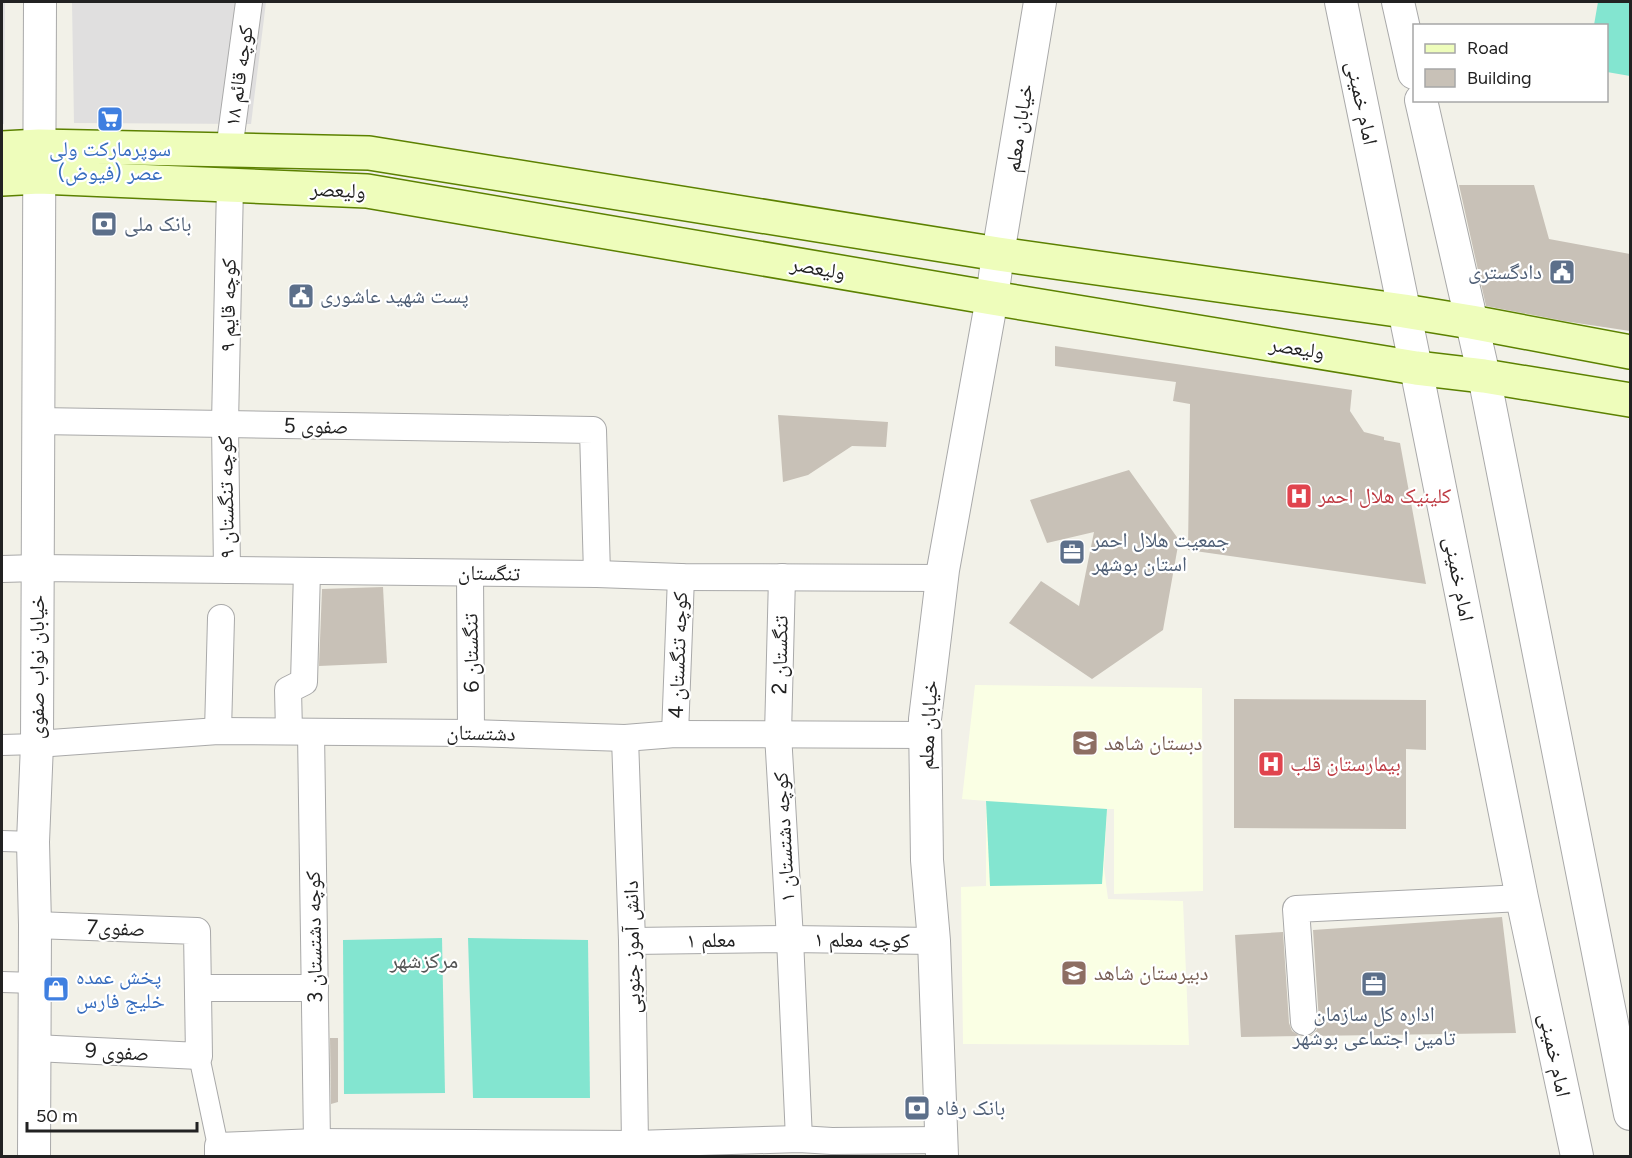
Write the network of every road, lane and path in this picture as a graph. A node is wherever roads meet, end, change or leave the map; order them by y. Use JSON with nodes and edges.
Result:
{"nodes":[{"id":1,"x":40,"y":2,"type":"edge"},
{"id":2,"x":249,"y":2,"type":"edge"},
{"id":3,"x":1040,"y":2,"type":"edge"},
{"id":4,"x":1341,"y":2,"type":"edge"},
{"id":5,"x":1398,"y":2,"type":"edge"},
{"id":6,"x":1413,"y":69,"type":"edge"},
{"id":7,"x":1421,"y":102,"type":"edge"},
{"id":8,"x":2,"y":148,"type":"edge"},
{"id":9,"x":229,"y":150,"type":"junction"},
{"id":10,"x":39,"y":162,"type":"junction"},
{"id":11,"x":494,"y":173,"type":"junction"},
{"id":12,"x":2,"y":179,"type":"edge"},
{"id":13,"x":230,"y":185,"type":"junction"},
{"id":14,"x":488,"y":212,"type":"junction"},
{"id":15,"x":998,"y":254,"type":"junction"},
{"id":16,"x":992,"y":298,"type":"junction"},
{"id":17,"x":1404,"y":311,"type":"junction"},
{"id":18,"x":1471,"y":322,"type":"junction"},
{"id":19,"x":1630,"y":352,"type":"edge"},
{"id":20,"x":1416,"y":368,"type":"junction"},
{"id":21,"x":1484,"y":376,"type":"junction"},
{"id":22,"x":1630,"y":400,"type":"edge"},
{"id":23,"x":38,"y":421,"type":"junction"},
{"id":24,"x":225,"y":424,"type":"junction"},
{"id":25,"x":37,"y":568,"type":"junction"},
{"id":26,"x":2,"y":569,"type":"edge"},
{"id":27,"x":228,"y":570,"type":"junction"},
{"id":28,"x":307,"y":571,"type":"junction"},
{"id":29,"x":470,"y":573,"type":"junction"},
{"id":30,"x":597,"y":574,"type":"junction"},
{"id":31,"x":681,"y":577,"type":"junction"},
{"id":32,"x":782,"y":577,"type":"junction"},
{"id":33,"x":942,"y":578,"type":"junction"},
{"id":34,"x":221,"y":618,"type":"dead end"},
{"id":35,"x":218,"y":731,"type":"junction"},
{"id":36,"x":300,"y":731,"type":"junction"},
{"id":37,"x":471,"y":733,"type":"junction"},
{"id":38,"x":675,"y":734,"type":"junction"},
{"id":39,"x":778,"y":734,"type":"junction"},
{"id":40,"x":926,"y":735,"type":"junction"},
{"id":41,"x":625,"y":738,"type":"junction"},
{"id":42,"x":37,"y":744,"type":"junction"},
{"id":43,"x":2,"y":746,"type":"edge"},
{"id":44,"x":2,"y":841,"type":"edge"},
{"id":45,"x":33,"y":842,"type":"junction"},
{"id":46,"x":1522,"y":898,"type":"junction"},
{"id":47,"x":35,"y":926,"type":"junction"},
{"id":48,"x":790,"y":939,"type":"junction"},
{"id":49,"x":632,"y":941,"type":"junction"},
{"id":50,"x":934,"y":941,"type":"junction"},
{"id":51,"x":2,"y":982,"type":"edge"},
{"id":52,"x":35,"y":983,"type":"junction"},
{"id":53,"x":199,"y":988,"type":"junction"},
{"id":54,"x":315,"y":988,"type":"junction"},
{"id":55,"x":1304,"y":1022,"type":"dead end"},
{"id":56,"x":1624,"y":1044,"type":"edge"},
{"id":57,"x":35,"y":1048,"type":"junction"},
{"id":58,"x":200,"y":1056,"type":"junction"},
{"id":59,"x":1630,"y":1114,"type":"edge"},
{"id":60,"x":799,"y":1139,"type":"junction"},
{"id":61,"x":317,"y":1142,"type":"junction"},
{"id":62,"x":941,"y":1148,"type":"edge"},
{"id":63,"x":832,"y":1149,"type":"edge"},
{"id":64,"x":636,"y":1150,"type":"edge"},
{"id":65,"x":218,"y":1151,"type":"edge"},
{"id":66,"x":34,"y":1156,"type":"edge"},
{"id":67,"x":1577,"y":1156,"type":"edge"}],
"edges":[{"from":1,"to":10,"type":"street","name":"خیابان نواب صفوی"},
{"from":2,"to":9,"type":"street","name":"کوچه قائم ۱۸"},
{"from":3,"to":15,"type":"street","name":"خیابان معلم"},
{"from":4,"to":17,"type":"street","name":"امام خمینی"},
{"from":5,"to":6,"type":"street"},
{"from":7,"to":18,"type":"street"},
{"from":8,"to":10,"type":"main road","name":"ولیعصر"},
{"from":9,"to":10,"type":"main road","name":"ولیعصر"},
{"from":9,"to":11,"type":"main road","name":"ولیعصر"},
{"from":10,"to":12,"type":"main road","name":"ولیعصر"},
{"from":10,"to":13,"type":"main road","name":"ولیعصر"},
{"from":10,"to":23,"type":"street","name":"خیابان نواب صفوی"},
{"from":11,"to":14,"type":"main road"},
{"from":11,"to":15,"type":"main road","name":"ولیعصر"},
{"from":13,"to":14,"type":"main road","name":"ولیعصر"},
{"from":13,"to":24,"type":"street","name":"کوچه قایم ۹"},
{"from":14,"to":16,"type":"main road","name":"ولیعصر"},
{"from":15,"to":16,"type":"street","name":"خیابان معلم"},
{"from":15,"to":17,"type":"main road","name":"ولیعصر"},
{"from":16,"to":20,"type":"main road","name":"ولیعصر"},
{"from":16,"to":33,"type":"street","name":"خیابان معلم"},
{"from":17,"to":18,"type":"main road","name":"ولیعصر"},
{"from":17,"to":20,"type":"street","name":"امام خمینی"},
{"from":18,"to":19,"type":"main road","name":"ولیعصر"},
{"from":18,"to":21,"type":"street"},
{"from":20,"to":21,"type":"main road","name":"ولیعصر"},
{"from":20,"to":46,"type":"street","name":"امام خمینی"},
{"from":21,"to":22,"type":"main road","name":"ولیعصر"},
{"from":21,"to":56,"type":"street"},
{"from":23,"to":24,"type":"street","name":"صفوی 5"},
{"from":23,"to":25,"type":"street","name":"خیابان نواب صفوی"},
{"from":24,"to":27,"type":"street","name":"کوچه تنگستان ۹"},
{"from":24,"to":30,"type":"street","name":"صفوی 5"},
{"from":25,"to":26,"type":"street"},
{"from":25,"to":27,"type":"street","name":"تنگستان"},
{"from":25,"to":42,"type":"street","name":"خیابان نواب صفوی"},
{"from":27,"to":28,"type":"street","name":"تنگستان"},
{"from":28,"to":29,"type":"street","name":"تنگستان"},
{"from":28,"to":36,"type":"street","name":"کوچه دشتستان 3"},
{"from":29,"to":30,"type":"street","name":"تنگستان"},
{"from":29,"to":37,"type":"street","name":"تنگستان 6"},
{"from":30,"to":31,"type":"street","name":"تنگستان"},
{"from":31,"to":32,"type":"street","name":"تنگستان"},
{"from":31,"to":38,"type":"street","name":"کوچه تنگستان 4"},
{"from":32,"to":33,"type":"street","name":"تنگستان"},
{"from":32,"to":39,"type":"street","name":"تنگستان 2"},
{"from":33,"to":40,"type":"street","name":"خیابان معلم"},
{"from":34,"to":35,"type":"street"},
{"from":35,"to":36,"type":"street","name":"دشتستان"},
{"from":35,"to":42,"type":"street","name":"دشتستان"},
{"from":36,"to":37,"type":"street","name":"دشتستان"},
{"from":36,"to":54,"type":"street","name":"کوچه دشتستان 3"},
{"from":37,"to":41,"type":"street","name":"دشتستان"},
{"from":38,"to":39,"type":"street","name":"دشتستان"},
{"from":38,"to":41,"type":"street","name":"دشتستان"},
{"from":39,"to":40,"type":"street","name":"دشتستان"},
{"from":39,"to":48,"type":"street","name":"کوچه دشتستان ۱"},
{"from":40,"to":50,"type":"street","name":"خیابان معلم"},
{"from":41,"to":49,"type":"street","name":"دانش آموز جنوبی"},
{"from":42,"to":43,"type":"street"},
{"from":42,"to":45,"type":"street","name":"خیابان نواب صفوی"},
{"from":44,"to":45,"type":"street"},
{"from":45,"to":47,"type":"street","name":"خیابان نواب صفوی"},
{"from":46,"to":55,"type":"street"},
{"from":46,"to":67,"type":"street","name":"امام خمینی"},
{"from":47,"to":52,"type":"street","name":"خیابان نواب صفوی"},
{"from":47,"to":53,"type":"street","name":"صفوی7"},
{"from":48,"to":49,"type":"street","name":"معلم ۱"},
{"from":48,"to":50,"type":"street","name":"کوچه معلم ۱"},
{"from":48,"to":60,"type":"street","name":"کوچه دشتستان ۱"},
{"from":49,"to":64,"type":"street","name":"دانش آموز جنوبی"},
{"from":50,"to":62,"type":"street","name":"خیابان معلم"},
{"from":51,"to":52,"type":"street"},
{"from":52,"to":57,"type":"street","name":"خیابان نواب صفوی"},
{"from":53,"to":54,"type":"street"},
{"from":53,"to":58,"type":"street"},
{"from":54,"to":61,"type":"street","name":"کوچه دشتستان 3"},
{"from":56,"to":59,"type":"street"},
{"from":57,"to":58,"type":"street","name":"صفوی 9"},
{"from":57,"to":66,"type":"street","name":"خیابان نواب صفوی"},
{"from":58,"to":65,"type":"street"},
{"from":60,"to":63,"type":"street"},
{"from":60,"to":64,"type":"street"},
{"from":61,"to":64,"type":"street"},
{"from":61,"to":65,"type":"street"},
{"from":62,"to":63,"type":"street"}]}
